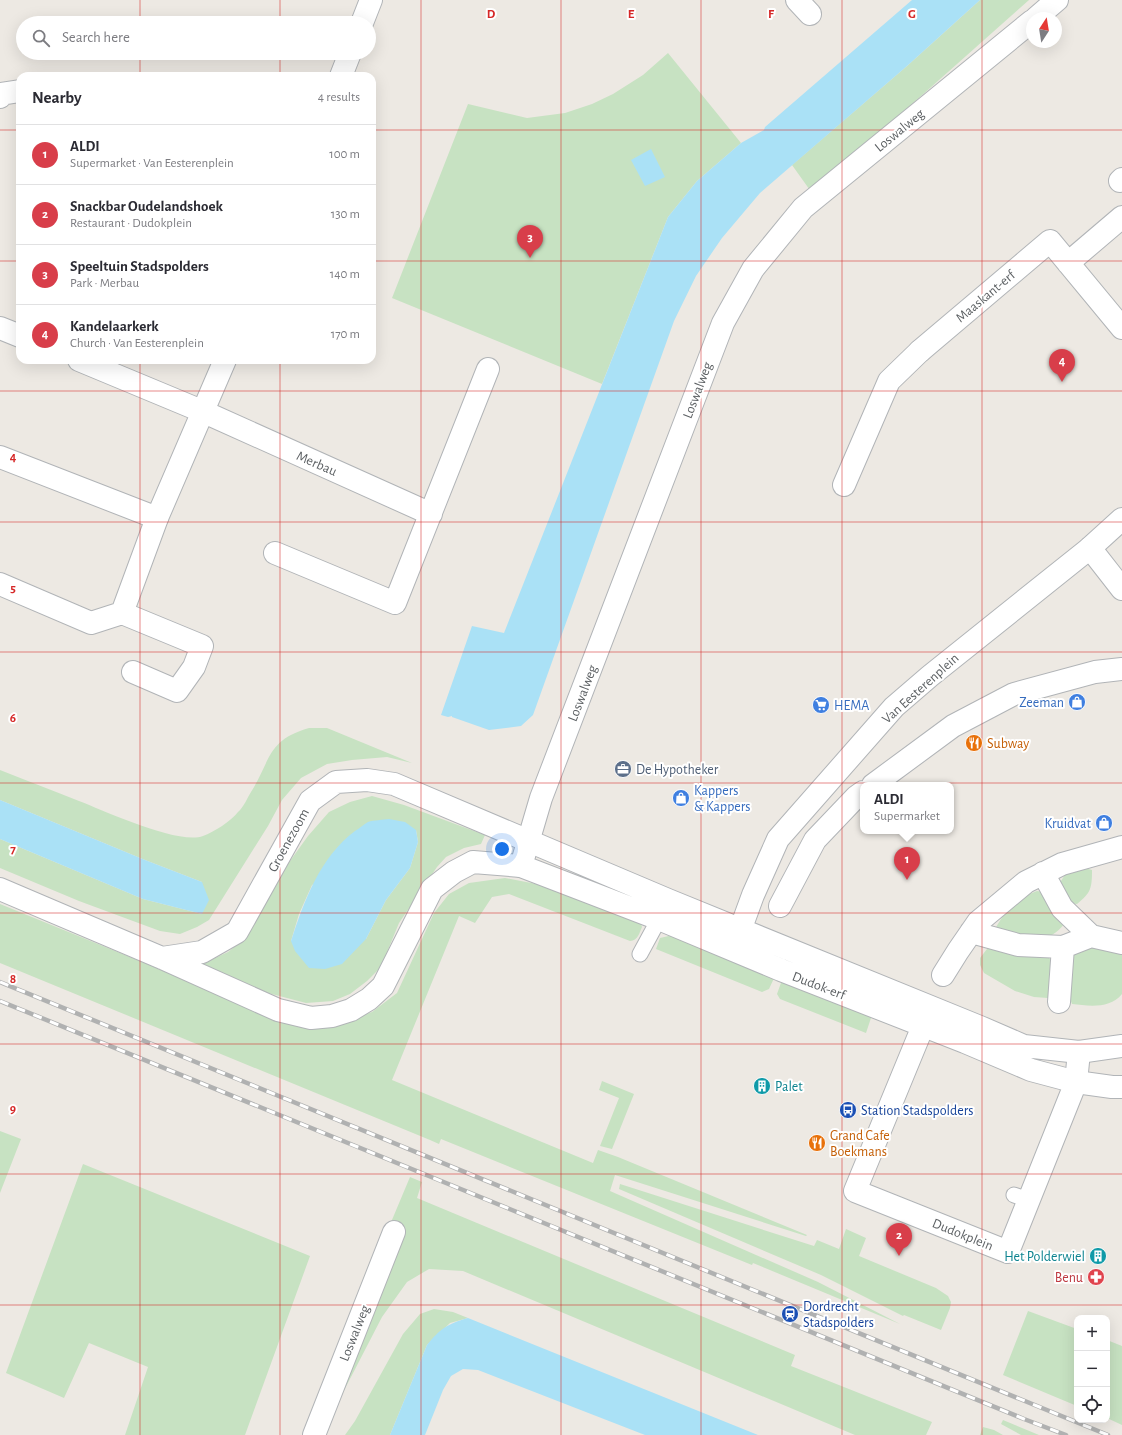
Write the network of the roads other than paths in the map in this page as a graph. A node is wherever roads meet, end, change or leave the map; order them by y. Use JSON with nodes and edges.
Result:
{"nodes":[{"id":1,"x":371,"y":0,"type":"edge"},
{"id":2,"x":1056,"y":0,"type":"edge"},
{"id":3,"x":1043,"y":12,"type":"edge"},
{"id":4,"x":365,"y":16,"type":"edge"},
{"id":5,"x":1026,"y":26,"type":"edge"},
{"id":6,"x":347,"y":60,"type":"edge"},
{"id":7,"x":342,"y":72,"type":"edge"},
{"id":8,"x":16,"y":92,"type":"edge"},
{"id":9,"x":0,"y":97,"type":"edge"},
{"id":10,"x":1122,"y":217,"type":"edge"},
{"id":11,"x":1068,"y":263,"type":"junction"},
{"id":12,"x":0,"y":328,"type":"edge"},
{"id":13,"x":1122,"y":328,"type":"edge"},
{"id":14,"x":16,"y":334,"type":"edge"},
{"id":15,"x":88,"y":364,"type":"edge"},
{"id":16,"x":223,"y":364,"type":"edge"},
{"id":17,"x":488,"y":369,"type":"dead end"},
{"id":18,"x":204,"y":412,"type":"junction"},
{"id":19,"x":0,"y":457,"type":"edge"},
{"id":20,"x":844,"y":485,"type":"dead end"},
{"id":21,"x":431,"y":514,"type":"junction"},
{"id":22,"x":157,"y":518,"type":"junction"},
{"id":23,"x":1122,"y":520,"type":"edge"},
{"id":24,"x":1090,"y":548,"type":"junction"},
{"id":25,"x":275,"y":553,"type":"dead end"},
{"id":26,"x":0,"y":584,"type":"edge"},
{"id":27,"x":1122,"y":589,"type":"edge"},
{"id":28,"x":122,"y":612,"type":"junction"},
{"id":29,"x":1122,"y":669,"type":"edge"},
{"id":30,"x":132,"y":672,"type":"dead end"},
{"id":31,"x":877,"y":782,"type":"edge"},
{"id":32,"x":860,"y":794,"type":"edge"},
{"id":33,"x":529,"y":841,"type":"junction"},
{"id":34,"x":1122,"y":847,"type":"edge"},
{"id":35,"x":521,"y":866,"type":"junction"},
{"id":36,"x":1043,"y":874,"type":"junction"},
{"id":37,"x":0,"y":889,"type":"edge"},
{"id":38,"x":780,"y":906,"type":"dead end"},
{"id":39,"x":659,"y":919,"type":"junction"},
{"id":40,"x":971,"y":932,"type":"junction"},
{"id":41,"x":1091,"y":936,"type":"junction"},
{"id":42,"x":736,"y":940,"type":"junction"},
{"id":43,"x":1122,"y":943,"type":"edge"},
{"id":44,"x":1063,"y":947,"type":"junction"},
{"id":45,"x":640,"y":954,"type":"dead end"},
{"id":46,"x":162,"y":958,"type":"junction"},
{"id":47,"x":943,"y":975,"type":"dead end"},
{"id":48,"x":1059,"y":1002,"type":"dead end"},
{"id":49,"x":942,"y":1012,"type":"junction"},
{"id":50,"x":923,"y":1026,"type":"junction"},
{"id":51,"x":1122,"y":1046,"type":"edge"},
{"id":52,"x":1079,"y":1052,"type":"junction"},
{"id":53,"x":1076,"y":1082,"type":"junction"},
{"id":54,"x":1122,"y":1087,"type":"edge"},
{"id":55,"x":394,"y":1232,"type":"dead end"},
{"id":56,"x":314,"y":1435,"type":"edge"}],
"edges":[{"from":1,"to":4,"type":"street"},
{"from":2,"to":3,"type":"street"},
{"from":5,"to":33,"type":"street","name":"Loswalweg"},
{"from":6,"to":7,"type":"street"},
{"from":8,"to":9,"type":"street"},
{"from":10,"to":11,"type":"street"},
{"from":11,"to":13,"type":"street"},
{"from":11,"to":20,"type":"street","name":"Maaskant-erf"},
{"from":12,"to":14,"type":"street"},
{"from":15,"to":18,"type":"street","name":"Merbau"},
{"from":16,"to":18,"type":"street"},
{"from":17,"to":21,"type":"street"},
{"from":18,"to":21,"type":"street","name":"Merbau"},
{"from":18,"to":22,"type":"street"},
{"from":19,"to":22,"type":"street"},
{"from":21,"to":25,"type":"street"},
{"from":22,"to":28,"type":"street"},
{"from":23,"to":24,"type":"street","name":"Van Eesterenplein"},
{"from":24,"to":27,"type":"street"},
{"from":24,"to":42,"type":"street","name":"Van Eesterenplein"},
{"from":26,"to":28,"type":"street"},
{"from":28,"to":30,"type":"street"},
{"from":29,"to":31,"type":"street"},
{"from":32,"to":38,"type":"street"},
{"from":33,"to":35,"type":"street","name":"Loswalweg"},
{"from":33,"to":42,"type":"street","name":"Dudok-erf"},
{"from":33,"to":46,"type":"street","name":"Groenezoom"},
{"from":34,"to":36,"type":"street"},
{"from":35,"to":39,"type":"street","name":"Dudok-erf"},
{"from":35,"to":46,"type":"street"},
{"from":36,"to":40,"type":"street"},
{"from":36,"to":41,"type":"street"},
{"from":37,"to":46,"type":"street"},
{"from":39,"to":42,"type":"street","name":"Dudok-erf"},
{"from":39,"to":45,"type":"lane"},
{"from":40,"to":44,"type":"street"},
{"from":40,"to":47,"type":"street"},
{"from":41,"to":43,"type":"street"},
{"from":41,"to":44,"type":"street"},
{"from":42,"to":49,"type":"street","name":"Dudok-erf"},
{"from":42,"to":50,"type":"street","name":"Dudok-erf"},
{"from":44,"to":48,"type":"street"},
{"from":49,"to":50,"type":"street"},
{"from":49,"to":52,"type":"street","name":"Dudok-erf"},
{"from":50,"to":53,"type":"street","name":"Dudok-erf"},
{"from":50,"to":53,"type":"street","name":"Dudokplein"},
{"from":51,"to":52,"type":"street","name":"Dudok-erf"},
{"from":52,"to":53,"type":"street","name":"Dudokplein"},
{"from":53,"to":54,"type":"street","name":"Dudok-erf"},
{"from":55,"to":56,"type":"street","name":"Loswalweg"}]}
